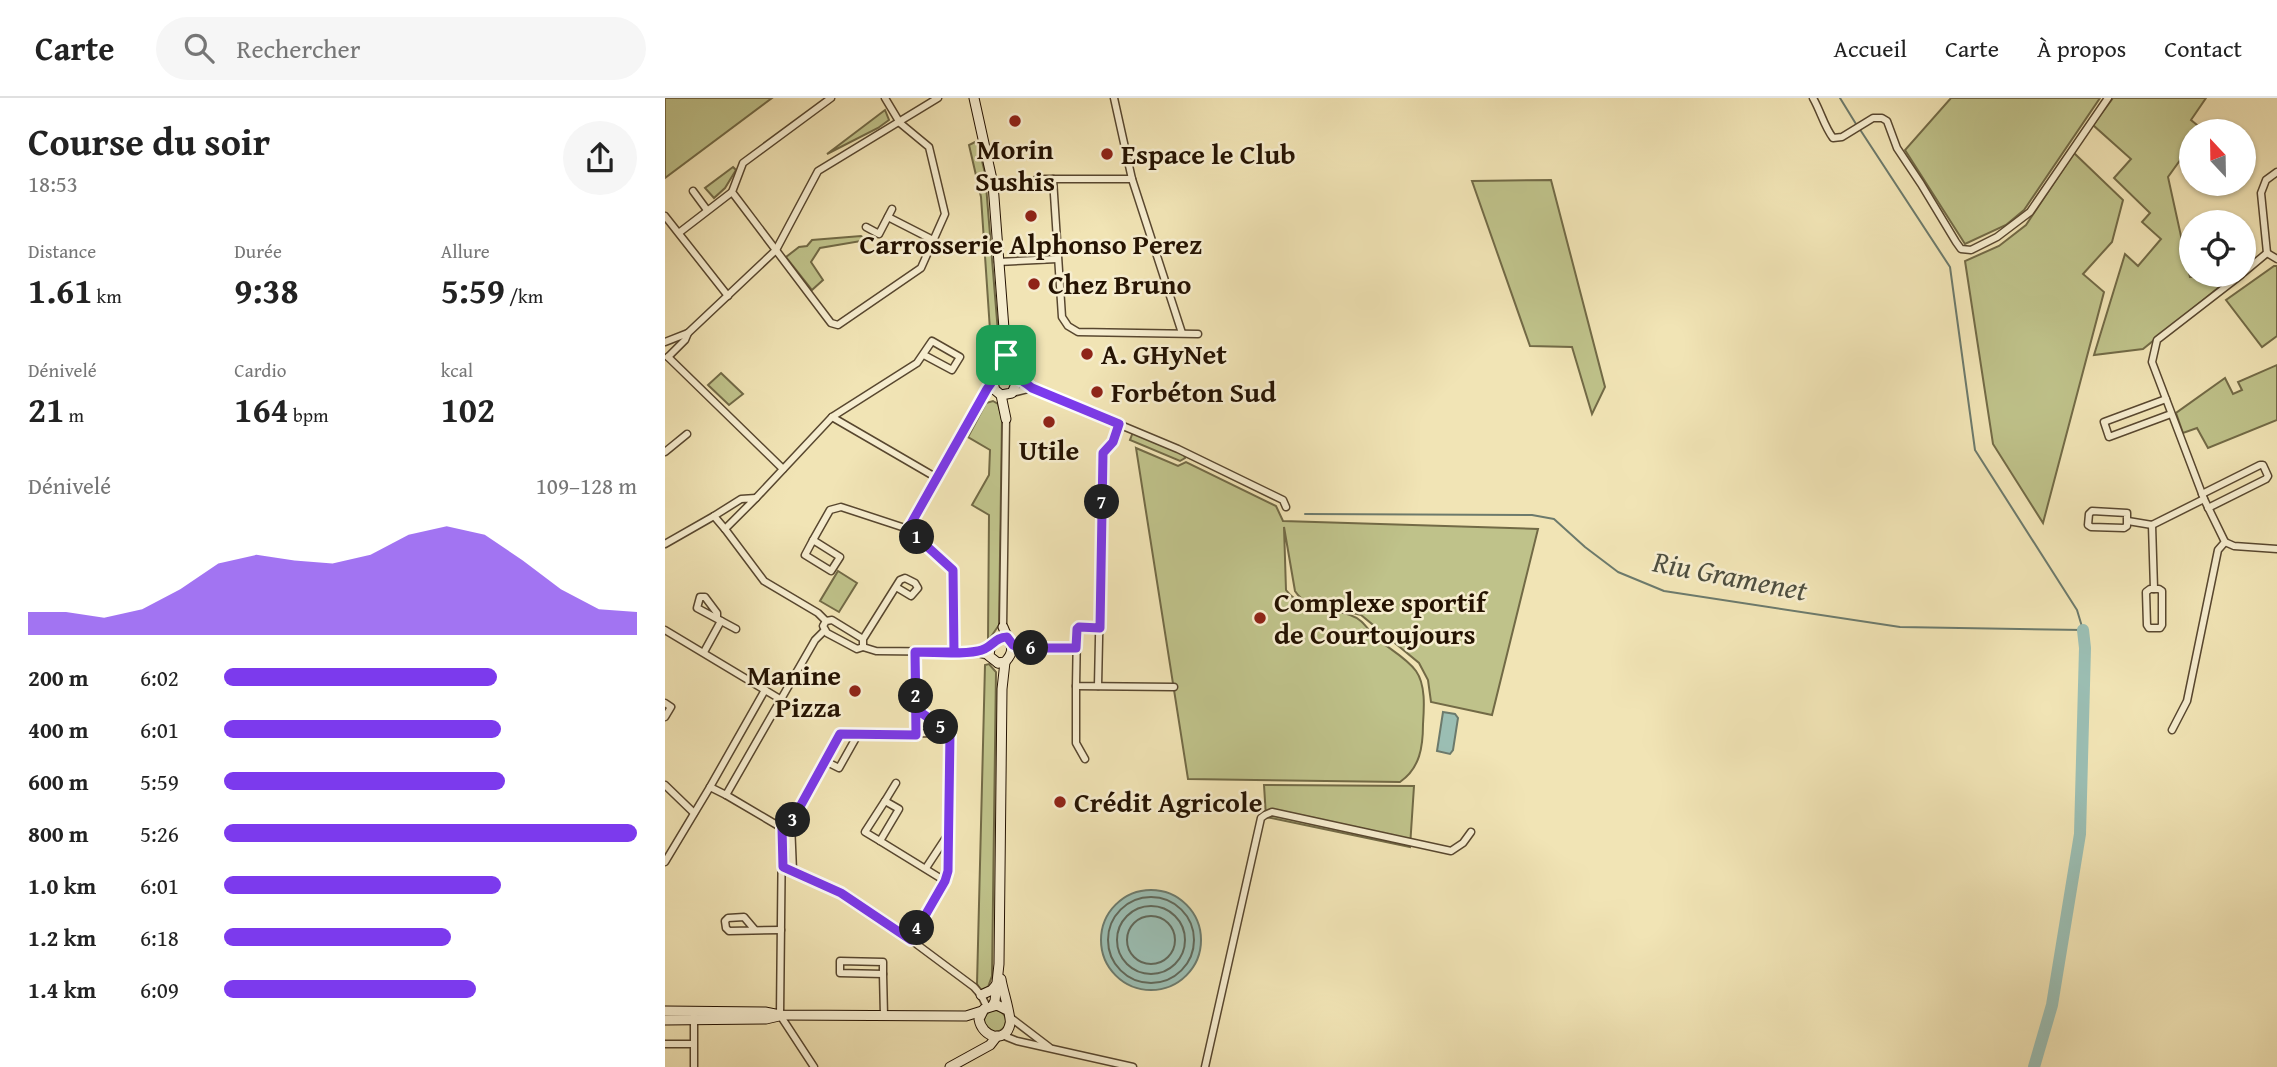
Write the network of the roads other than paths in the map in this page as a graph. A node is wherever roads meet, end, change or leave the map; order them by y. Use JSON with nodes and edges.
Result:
{"nodes":[{"id":1,"x":831,"y":98,"type":"edge"},
{"id":2,"x":885,"y":98,"type":"edge"},
{"id":3,"x":937,"y":98,"type":"edge"},
{"id":4,"x":1114,"y":98,"type":"edge"},
{"id":5,"x":1813,"y":98,"type":"edge"},
{"id":6,"x":2108,"y":98,"type":"edge"},
{"id":7,"x":973,"y":100,"type":"edge"},
{"id":8,"x":900,"y":123,"type":"junction"},
{"id":9,"x":2275,"y":173,"type":"edge"},
{"id":10,"x":1053,"y":179,"type":"junction"},
{"id":11,"x":1132,"y":179,"type":"junction"},
{"id":12,"x":1037,"y":180,"type":"dead end"},
{"id":13,"x":693,"y":191,"type":"dead end"},
{"id":14,"x":731,"y":192,"type":"junction"},
{"id":15,"x":892,"y":209,"type":"dead end"},
{"id":16,"x":708,"y":210,"type":"junction"},
{"id":17,"x":665,"y":216,"type":"edge"},
{"id":18,"x":888,"y":217,"type":"junction"},
{"id":19,"x":866,"y":227,"type":"dead end"},
{"id":20,"x":680,"y":232,"type":"junction"},
{"id":21,"x":933,"y":240,"type":"junction"},
{"id":22,"x":776,"y":250,"type":"junction"},
{"id":23,"x":2267,"y":253,"type":"junction"},
{"id":24,"x":1057,"y":259,"type":"junction"},
{"id":25,"x":2277,"y":259,"type":"edge"},
{"id":26,"x":998,"y":262,"type":"junction"},
{"id":27,"x":2256,"y":262,"type":"edge"},
{"id":28,"x":2225,"y":287,"type":"edge"},
{"id":29,"x":728,"y":296,"type":"junction"},
{"id":30,"x":688,"y":333,"type":"junction"},
{"id":31,"x":1182,"y":333,"type":"junction"},
{"id":32,"x":1198,"y":334,"type":"dead end"},
{"id":33,"x":665,"y":342,"type":"edge"},
{"id":34,"x":923,"y":355,"type":"junction"},
{"id":35,"x":667,"y":357,"type":"edge"},
{"id":36,"x":1009,"y":375,"type":"junction"},
{"id":37,"x":993,"y":383,"type":"junction"},
{"id":38,"x":1032,"y":388,"type":"junction"},
{"id":39,"x":1005,"y":394,"type":"junction"},
{"id":40,"x":2166,"y":399,"type":"junction"},
{"id":41,"x":982,"y":402,"type":"junction"},
{"id":42,"x":2171,"y":414,"type":"junction"},
{"id":43,"x":832,"y":417,"type":"junction"},
{"id":44,"x":1006,"y":419,"type":"joint"},
{"id":45,"x":1119,"y":424,"type":"junction"},
{"id":46,"x":687,"y":435,"type":"dead end"},
{"id":47,"x":665,"y":452,"type":"edge"},
{"id":48,"x":783,"y":470,"type":"junction"},
{"id":49,"x":937,"y":478,"type":"junction"},
{"id":50,"x":2203,"y":496,"type":"junction"},
{"id":51,"x":756,"y":498,"type":"junction"},
{"id":52,"x":1286,"y":506,"type":"dead end"},
{"id":53,"x":2208,"y":508,"type":"junction"},
{"id":54,"x":714,"y":516,"type":"junction"},
{"id":55,"x":2128,"y":521,"type":"junction"},
{"id":56,"x":2152,"y":525,"type":"junction"},
{"id":57,"x":725,"y":529,"type":"junction"},
{"id":58,"x":908,"y":529,"type":"junction"},
{"id":59,"x":813,"y":540,"type":"junction"},
{"id":60,"x":2225,"y":542,"type":"junction"},
{"id":61,"x":665,"y":544,"type":"edge"},
{"id":62,"x":2277,"y":549,"type":"edge"},
{"id":63,"x":897,"y":587,"type":"dead end"},
{"id":64,"x":2154,"y":589,"type":"junction"},
{"id":65,"x":827,"y":621,"type":"junction"},
{"id":66,"x":1003,"y":627,"type":"joint"},
{"id":67,"x":1100,"y":628,"type":"junction"},
{"id":68,"x":736,"y":629,"type":"dead end"},
{"id":69,"x":665,"y":630,"type":"edge"},
{"id":70,"x":824,"y":631,"type":"junction"},
{"id":71,"x":863,"y":643,"type":"junction"},
{"id":72,"x":1011,"y":643,"type":"junction"},
{"id":73,"x":1076,"y":648,"type":"junction"},
{"id":74,"x":704,"y":652,"type":"junction"},
{"id":75,"x":915,"y":652,"type":"junction"},
{"id":76,"x":954,"y":652,"type":"junction"},
{"id":77,"x":989,"y":652,"type":"junction"},
{"id":78,"x":1001,"y":663,"type":"junction"},
{"id":79,"x":1076,"y":686,"type":"junction"},
{"id":80,"x":1098,"y":686,"type":"junction"},
{"id":81,"x":1174,"y":687,"type":"dead end"},
{"id":82,"x":765,"y":690,"type":"junction"},
{"id":83,"x":780,"y":699,"type":"junction"},
{"id":84,"x":665,"y":704,"type":"edge"},
{"id":85,"x":916,"y":709,"type":"junction"},
{"id":86,"x":665,"y":717,"type":"edge"},
{"id":87,"x":2172,"y":730,"type":"dead end"},
{"id":88,"x":950,"y":733,"type":"junction"},
{"id":89,"x":916,"y":735,"type":"junction"},
{"id":90,"x":857,"y":736,"type":"junction"},
{"id":91,"x":1085,"y":759,"type":"dead end"},
{"id":92,"x":825,"y":761,"type":"junction"},
{"id":93,"x":896,"y":783,"type":"dead end"},
{"id":94,"x":665,"y":785,"type":"edge"},
{"id":95,"x":710,"y":787,"type":"junction"},
{"id":96,"x":726,"y":795,"type":"junction"},
{"id":97,"x":885,"y":801,"type":"junction"},
{"id":98,"x":694,"y":813,"type":"junction"},
{"id":99,"x":791,"y":823,"type":"junction"},
{"id":100,"x":782,"y":828,"type":"junction"},
{"id":101,"x":1471,"y":832,"type":"dead end"},
{"id":102,"x":949,"y":835,"type":"junction"},
{"id":103,"x":880,"y":841,"type":"junction"},
{"id":104,"x":665,"y":862,"type":"edge"},
{"id":105,"x":783,"y":867,"type":"junction"},
{"id":106,"x":926,"y":868,"type":"junction"},
{"id":107,"x":793,"y":871,"type":"junction"},
{"id":108,"x":945,"y":881,"type":"junction"},
{"id":109,"x":755,"y":930,"type":"dead end"},
{"id":110,"x":781,"y":930,"type":"junction"},
{"id":111,"x":911,"y":940,"type":"junction"},
{"id":112,"x":999,"y":964,"type":"junction"},
{"id":113,"x":883,"y":974,"type":"junction"},
{"id":114,"x":997,"y":984,"type":"junction"},
{"id":115,"x":981,"y":996,"type":"junction"},
{"id":116,"x":987,"y":1008,"type":"junction"},
{"id":117,"x":665,"y":1010,"type":"edge"},
{"id":118,"x":1009,"y":1014,"type":"junction"},
{"id":119,"x":780,"y":1015,"type":"junction"},
{"id":120,"x":694,"y":1016,"type":"junction"},
{"id":121,"x":884,"y":1016,"type":"junction"},
{"id":122,"x":966,"y":1016,"type":"junction"},
{"id":123,"x":665,"y":1020,"type":"edge"},
{"id":124,"x":980,"y":1026,"type":"junction"},
{"id":125,"x":1000,"y":1035,"type":"junction"},
{"id":126,"x":665,"y":1044,"type":"edge"},
{"id":127,"x":693,"y":1044,"type":"junction"},
{"id":128,"x":1053,"y":1050,"type":"junction"},
{"id":129,"x":974,"y":1053,"type":"junction"},
{"id":130,"x":694,"y":1067,"type":"edge"},
{"id":131,"x":814,"y":1067,"type":"edge"},
{"id":132,"x":950,"y":1067,"type":"edge"},
{"id":133,"x":1133,"y":1067,"type":"edge"},
{"id":134,"x":1205,"y":1067,"type":"edge"}],
"edges":[{"from":1,"to":14,"type":"street"},
{"from":2,"to":8,"type":"street"},
{"from":3,"to":8,"type":"street"},
{"from":4,"to":11,"type":"street"},
{"from":5,"to":6,"type":"street"},
{"from":7,"to":26,"type":"street"},
{"from":8,"to":21,"type":"street"},
{"from":8,"to":22,"type":"street"},
{"from":9,"to":23,"type":"street"},
{"from":10,"to":11,"type":"street"},
{"from":10,"to":12,"type":"street"},
{"from":10,"to":24,"type":"street"},
{"from":11,"to":31,"type":"street"},
{"from":13,"to":16,"type":"street"},
{"from":14,"to":16,"type":"street"},
{"from":14,"to":22,"type":"street"},
{"from":15,"to":18,"type":"street"},
{"from":16,"to":20,"type":"street"},
{"from":17,"to":20,"type":"street"},
{"from":18,"to":19,"type":"street"},
{"from":18,"to":21,"type":"street"},
{"from":20,"to":29,"type":"street"},
{"from":21,"to":22,"type":"street"},
{"from":22,"to":29,"type":"street"},
{"from":23,"to":25,"type":"street"},
{"from":23,"to":27,"type":"street"},
{"from":24,"to":26,"type":"street"},
{"from":24,"to":31,"type":"street"},
{"from":26,"to":36,"type":"street"},
{"from":28,"to":40,"type":"street"},
{"from":29,"to":30,"type":"street"},
{"from":30,"to":33,"type":"street"},
{"from":30,"to":35,"type":"street"},
{"from":31,"to":32,"type":"street"},
{"from":34,"to":34,"type":"street"},
{"from":34,"to":43,"type":"street"},
{"from":35,"to":48,"type":"street"},
{"from":36,"to":37,"type":"street"},
{"from":36,"to":38,"type":"street"},
{"from":36,"to":39,"type":"street"},
{"from":37,"to":39,"type":"street"},
{"from":37,"to":41,"type":"street"},
{"from":38,"to":39,"type":"street"},
{"from":38,"to":45,"type":"street"},
{"from":39,"to":41,"type":"street"},
{"from":39,"to":44,"type":"street"},
{"from":40,"to":42,"type":"street"},
{"from":40,"to":42,"type":"street"},
{"from":41,"to":49,"type":"street"},
{"from":42,"to":50,"type":"street"},
{"from":43,"to":48,"type":"street"},
{"from":43,"to":49,"type":"street"},
{"from":44,"to":66,"type":"street"},
{"from":45,"to":52,"type":"street"},
{"from":45,"to":67,"type":"street"},
{"from":46,"to":47,"type":"street"},
{"from":48,"to":51,"type":"street"},
{"from":49,"to":58,"type":"street"},
{"from":50,"to":53,"type":"street"},
{"from":50,"to":53,"type":"street"},
{"from":50,"to":56,"type":"street"},
{"from":51,"to":54,"type":"street"},
{"from":51,"to":57,"type":"street"},
{"from":53,"to":60,"type":"street"},
{"from":54,"to":57,"type":"street"},
{"from":54,"to":61,"type":"street"},
{"from":55,"to":55,"type":"street"},
{"from":55,"to":56,"type":"street"},
{"from":56,"to":64,"type":"street"},
{"from":57,"to":65,"type":"street"},
{"from":58,"to":59,"type":"street"},
{"from":58,"to":76,"type":"street"},
{"from":59,"to":59,"type":"street"},
{"from":60,"to":62,"type":"street"},
{"from":60,"to":87,"type":"street"},
{"from":63,"to":71,"type":"street"},
{"from":64,"to":64,"type":"street"},
{"from":65,"to":70,"type":"street"},
{"from":65,"to":71,"type":"street"},
{"from":66,"to":72,"type":"street"},
{"from":67,"to":73,"type":"street"},
{"from":67,"to":80,"type":"street"},
{"from":68,"to":74,"type":"street"},
{"from":69,"to":74,"type":"street"},
{"from":70,"to":71,"type":"street"},
{"from":70,"to":83,"type":"street"},
{"from":71,"to":75,"type":"street"},
{"from":72,"to":73,"type":"street"},
{"from":72,"to":77,"type":"street"},
{"from":72,"to":78,"type":"street"},
{"from":73,"to":79,"type":"street"},
{"from":74,"to":82,"type":"street"},
{"from":75,"to":76,"type":"street"},
{"from":75,"to":85,"type":"street"},
{"from":76,"to":77,"type":"street"},
{"from":77,"to":78,"type":"street"},
{"from":78,"to":112,"type":"street"},
{"from":79,"to":80,"type":"street"},
{"from":79,"to":91,"type":"street"},
{"from":80,"to":81,"type":"street"},
{"from":82,"to":83,"type":"street"},
{"from":82,"to":95,"type":"street"},
{"from":83,"to":96,"type":"street"},
{"from":84,"to":86,"type":"street"},
{"from":85,"to":88,"type":"street"},
{"from":85,"to":89,"type":"street"},
{"from":88,"to":89,"type":"street"},
{"from":88,"to":102,"type":"street"},
{"from":89,"to":90,"type":"street"},
{"from":90,"to":92,"type":"street"},
{"from":90,"to":92,"type":"street"},
{"from":92,"to":99,"type":"street"},
{"from":93,"to":97,"type":"street"},
{"from":94,"to":98,"type":"street"},
{"from":95,"to":96,"type":"street"},
{"from":95,"to":98,"type":"street"},
{"from":96,"to":100,"type":"street"},
{"from":97,"to":103,"type":"street"},
{"from":97,"to":103,"type":"street"},
{"from":98,"to":104,"type":"street"},
{"from":99,"to":100,"type":"street"},
{"from":99,"to":107,"type":"street"},
{"from":100,"to":105,"type":"street"},
{"from":101,"to":134,"type":"street"},
{"from":102,"to":106,"type":"street"},
{"from":102,"to":108,"type":"street"},
{"from":103,"to":106,"type":"street"},
{"from":105,"to":107,"type":"street"},
{"from":105,"to":110,"type":"street"},
{"from":106,"to":108,"type":"street"},
{"from":107,"to":111,"type":"street"},
{"from":108,"to":111,"type":"street"},
{"from":109,"to":110,"type":"street"},
{"from":110,"to":119,"type":"street"},
{"from":111,"to":115,"type":"street"},
{"from":112,"to":114,"type":"street"},
{"from":112,"to":118,"type":"street"},
{"from":113,"to":113,"type":"street"},
{"from":113,"to":121,"type":"street"},
{"from":114,"to":115,"type":"street"},
{"from":114,"to":116,"type":"street"},
{"from":115,"to":116,"type":"street"},
{"from":116,"to":118,"type":"street"},
{"from":116,"to":122,"type":"street"},
{"from":116,"to":124,"type":"street"},
{"from":117,"to":120,"type":"street"},
{"from":118,"to":125,"type":"street"},
{"from":118,"to":128,"type":"street"},
{"from":119,"to":120,"type":"street"},
{"from":119,"to":121,"type":"street"},
{"from":119,"to":131,"type":"street"},
{"from":120,"to":123,"type":"street"},
{"from":120,"to":127,"type":"street"},
{"from":121,"to":122,"type":"street"},
{"from":122,"to":124,"type":"street"},
{"from":124,"to":125,"type":"street"},
{"from":124,"to":129,"type":"street"},
{"from":125,"to":128,"type":"street"},
{"from":125,"to":129,"type":"street"},
{"from":126,"to":127,"type":"street"},
{"from":127,"to":130,"type":"street"},
{"from":128,"to":133,"type":"street"},
{"from":129,"to":132,"type":"street"}]}
